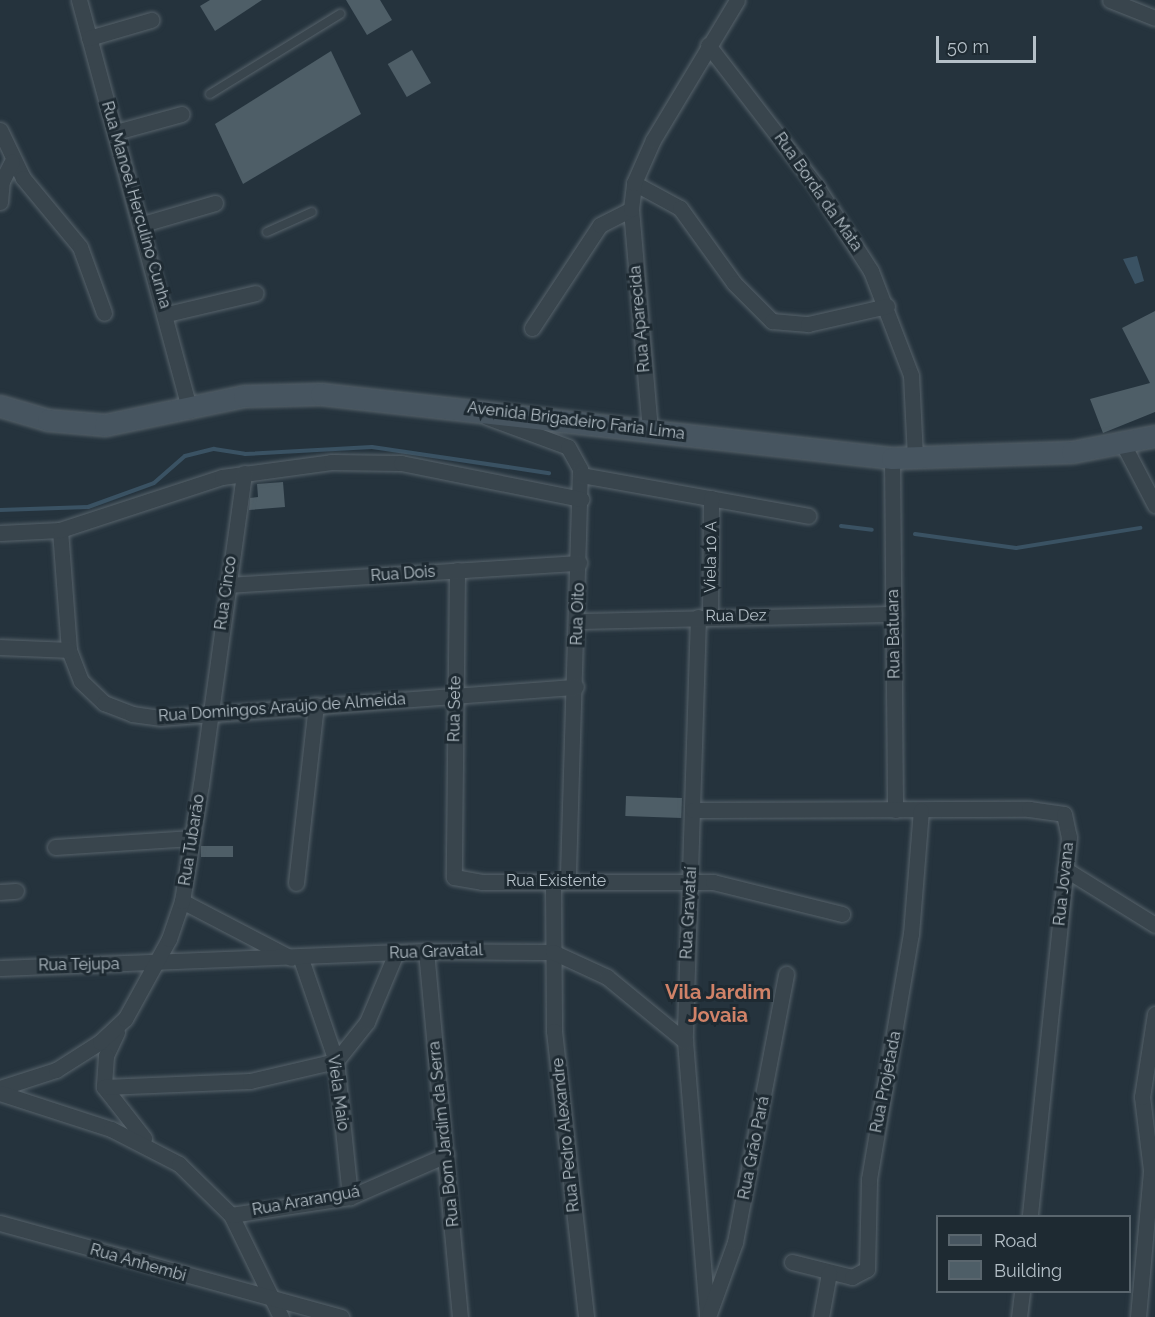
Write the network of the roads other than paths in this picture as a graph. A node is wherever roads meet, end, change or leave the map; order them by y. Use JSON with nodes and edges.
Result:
{"nodes":[{"id":1,"x":79,"y":0,"type":"edge"},
{"id":2,"x":737,"y":0,"type":"edge"},
{"id":3,"x":1110,"y":0,"type":"edge"},
{"id":4,"x":340,"y":14,"type":"dead end"},
{"id":5,"x":1155,"y":18,"type":"edge"},
{"id":6,"x":151,"y":20,"type":"dead end"},
{"id":7,"x":89,"y":38,"type":"junction"},
{"id":8,"x":708,"y":45,"type":"junction"},
{"id":9,"x":210,"y":94,"type":"dead end"},
{"id":10,"x":182,"y":114,"type":"dead end"},
{"id":11,"x":0,"y":130,"type":"edge"},
{"id":12,"x":116,"y":132,"type":"junction"},
{"id":13,"x":6,"y":155,"type":"edge"},
{"id":14,"x":634,"y":183,"type":"junction"},
{"id":15,"x":0,"y":202,"type":"edge"},
{"id":16,"x":215,"y":203,"type":"dead end"},
{"id":17,"x":631,"y":209,"type":"junction"},
{"id":18,"x":312,"y":213,"type":"dead end"},
{"id":19,"x":142,"y":224,"type":"junction"},
{"id":20,"x":267,"y":232,"type":"dead end"},
{"id":21,"x":256,"y":293,"type":"dead end"},
{"id":22,"x":887,"y":306,"type":"junction"},
{"id":23,"x":104,"y":313,"type":"dead end"},
{"id":24,"x":167,"y":314,"type":"junction"},
{"id":25,"x":532,"y":328,"type":"dead end"},
{"id":26,"x":0,"y":406,"type":"edge"},
{"id":27,"x":478,"y":409,"type":"junction"},
{"id":28,"x":190,"y":410,"type":"junction"},
{"id":29,"x":650,"y":430,"type":"junction"},
{"id":30,"x":1155,"y":436,"type":"edge"},
{"id":31,"x":1124,"y":446,"type":"junction"},
{"id":32,"x":892,"y":458,"type":"junction"},
{"id":33,"x":915,"y":458,"type":"junction"},
{"id":34,"x":244,"y":472,"type":"junction"},
{"id":35,"x":581,"y":475,"type":"junction"},
{"id":36,"x":711,"y":498,"type":"junction"},
{"id":37,"x":581,"y":499,"type":"junction"},
{"id":38,"x":1155,"y":505,"type":"edge"},
{"id":39,"x":808,"y":516,"type":"dead end"},
{"id":40,"x":60,"y":530,"type":"junction"},
{"id":41,"x":0,"y":536,"type":"edge"},
{"id":42,"x":579,"y":563,"type":"junction"},
{"id":43,"x":457,"y":570,"type":"junction"},
{"id":44,"x":227,"y":585,"type":"junction"},
{"id":45,"x":894,"y":615,"type":"junction"},
{"id":46,"x":704,"y":616,"type":"junction"},
{"id":47,"x":578,"y":621,"type":"junction"},
{"id":48,"x":0,"y":647,"type":"edge"},
{"id":49,"x":69,"y":650,"type":"junction"},
{"id":50,"x":576,"y":687,"type":"junction"},
{"id":51,"x":455,"y":698,"type":"junction"},
{"id":52,"x":316,"y":705,"type":"junction"},
{"id":53,"x":210,"y":713,"type":"junction"},
{"id":54,"x":693,"y":810,"type":"junction"},
{"id":55,"x":895,"y":810,"type":"junction"},
{"id":56,"x":921,"y":810,"type":"junction"},
{"id":57,"x":192,"y":838,"type":"junction"},
{"id":58,"x":55,"y":847,"type":"dead end"},
{"id":59,"x":450,"y":847,"type":"joint"},
{"id":60,"x":1065,"y":869,"type":"junction"},
{"id":61,"x":690,"y":880,"type":"junction"},
{"id":62,"x":561,"y":882,"type":"junction"},
{"id":63,"x":296,"y":883,"type":"dead end"},
{"id":64,"x":16,"y":891,"type":"dead end"},
{"id":65,"x":0,"y":892,"type":"edge"},
{"id":66,"x":182,"y":901,"type":"junction"},
{"id":67,"x":842,"y":914,"type":"dead end"},
{"id":68,"x":1155,"y":925,"type":"edge"},
{"id":69,"x":426,"y":951,"type":"junction"},
{"id":70,"x":396,"y":952,"type":"junction"},
{"id":71,"x":553,"y":952,"type":"junction"},
{"id":72,"x":298,"y":959,"type":"junction"},
{"id":73,"x":159,"y":963,"type":"junction"},
{"id":74,"x":0,"y":968,"type":"edge"},
{"id":75,"x":786,"y":974,"type":"dead end"},
{"id":76,"x":1155,"y":1014,"type":"edge"},
{"id":77,"x":124,"y":1019,"type":"junction"},
{"id":78,"x":685,"y":1041,"type":"junction"},
{"id":79,"x":336,"y":1061,"type":"junction"},
{"id":80,"x":104,"y":1087,"type":"junction"},
{"id":81,"x":0,"y":1088,"type":"edge"},
{"id":82,"x":0,"y":1093,"type":"edge"},
{"id":83,"x":153,"y":1146,"type":"junction"},
{"id":84,"x":446,"y":1155,"type":"junction"},
{"id":85,"x":350,"y":1197,"type":"junction"},
{"id":86,"x":231,"y":1215,"type":"junction"},
{"id":87,"x":1029,"y":1215,"type":"edge"},
{"id":88,"x":0,"y":1223,"type":"edge"},
{"id":89,"x":792,"y":1262,"type":"dead end"},
{"id":90,"x":829,"y":1274,"type":"junction"},
{"id":91,"x":1022,"y":1293,"type":"edge"},
{"id":92,"x":278,"y":1310,"type":"edge"},
{"id":93,"x":341,"y":1317,"type":"edge"},
{"id":94,"x":460,"y":1317,"type":"edge"},
{"id":95,"x":586,"y":1317,"type":"edge"},
{"id":96,"x":707,"y":1317,"type":"edge"},
{"id":97,"x":820,"y":1317,"type":"edge"},
{"id":98,"x":1019,"y":1317,"type":"edge"},
{"id":99,"x":1138,"y":1317,"type":"edge"}],
"edges":[{"from":1,"to":7,"type":"street","name":"Rua Manoel Herculino Cunha"},
{"from":2,"to":8,"type":"street"},
{"from":3,"to":5,"type":"street"},
{"from":4,"to":9,"type":"lane"},
{"from":6,"to":7,"type":"street"},
{"from":7,"to":12,"type":"street","name":"Rua Manoel Herculino Cunha"},
{"from":8,"to":14,"type":"street"},
{"from":8,"to":22,"type":"street","name":"Rua Borda da Mata"},
{"from":10,"to":12,"type":"street"},
{"from":11,"to":13,"type":"street"},
{"from":12,"to":19,"type":"street","name":"Rua Manoel Herculino Cunha"},
{"from":13,"to":15,"type":"street"},
{"from":13,"to":23,"type":"street"},
{"from":14,"to":17,"type":"street","name":"Rua Aparecida"},
{"from":14,"to":22,"type":"street"},
{"from":16,"to":19,"type":"street"},
{"from":17,"to":25,"type":"street"},
{"from":17,"to":29,"type":"street","name":"Rua Aparecida"},
{"from":18,"to":20,"type":"lane"},
{"from":19,"to":24,"type":"street","name":"Rua Manoel Herculino Cunha"},
{"from":21,"to":24,"type":"street"},
{"from":22,"to":33,"type":"street","name":"Rua Borda da Mata"},
{"from":24,"to":28,"type":"street","name":"Rua Manoel Herculino Cunha"},
{"from":26,"to":28,"type":"main road","name":"Avenida Brigadeiro Faria Lima"},
{"from":27,"to":28,"type":"main road","name":"Avenida Brigadeiro Faria Lima"},
{"from":27,"to":29,"type":"main road","name":"Avenida Brigadeiro Faria Lima"},
{"from":27,"to":35,"type":"street","name":"Rua Oito"},
{"from":29,"to":32,"type":"main road","name":"Avenida Brigadeiro Faria Lima"},
{"from":30,"to":31,"type":"main road","name":"Avenida Brigadeiro Faria Lima"},
{"from":31,"to":33,"type":"main road","name":"Avenida Brigadeiro Faria Lima"},
{"from":31,"to":38,"type":"street"},
{"from":32,"to":33,"type":"main road","name":"Avenida Brigadeiro Faria Lima"},
{"from":32,"to":45,"type":"street","name":"Rua Batuara"},
{"from":34,"to":37,"type":"street"},
{"from":34,"to":40,"type":"street"},
{"from":34,"to":44,"type":"street","name":"Rua Cinco"},
{"from":35,"to":36,"type":"street"},
{"from":35,"to":37,"type":"street","name":"Rua Oito"},
{"from":36,"to":39,"type":"street"},
{"from":36,"to":46,"type":"street","name":"Viela 10 A"},
{"from":37,"to":42,"type":"street","name":"Rua Oito"},
{"from":40,"to":41,"type":"street"},
{"from":40,"to":49,"type":"street","name":"Rua Domingos Araújo de Almeida"},
{"from":42,"to":43,"type":"street","name":"Rua Dois"},
{"from":42,"to":47,"type":"street","name":"Rua Oito"},
{"from":43,"to":44,"type":"street","name":"Rua Dois"},
{"from":43,"to":51,"type":"street","name":"Rua Sete"},
{"from":44,"to":53,"type":"street","name":"Rua Cinco"},
{"from":45,"to":46,"type":"street","name":"Rua Dez"},
{"from":45,"to":55,"type":"street","name":"Rua Batuara"},
{"from":46,"to":47,"type":"street","name":"Rua Dez"},
{"from":46,"to":54,"type":"street","name":"Rua Gravataí"},
{"from":47,"to":50,"type":"street","name":"Rua Oito"},
{"from":48,"to":49,"type":"street"},
{"from":49,"to":53,"type":"street","name":"Rua Domingos Araújo de Almeida"},
{"from":50,"to":51,"type":"street","name":"Rua Domingos Araújo de Almeida"},
{"from":50,"to":62,"type":"street","name":"Rua Oito"},
{"from":51,"to":52,"type":"street","name":"Rua Domingos Araújo de Almeida"},
{"from":51,"to":59,"type":"street","name":"Rua Sete"},
{"from":52,"to":53,"type":"street","name":"Rua Domingos Araújo de Almeida"},
{"from":52,"to":63,"type":"street"},
{"from":53,"to":57,"type":"street","name":"Rua Tubarão"},
{"from":54,"to":55,"type":"street","name":"Rua Jovana"},
{"from":54,"to":61,"type":"street","name":"Rua Gravataí"},
{"from":55,"to":56,"type":"street","name":"Rua Jovana"},
{"from":56,"to":60,"type":"street","name":"Rua Jovana"},
{"from":56,"to":90,"type":"street","name":"Rua Projetada"},
{"from":57,"to":58,"type":"street"},
{"from":57,"to":66,"type":"street","name":"Rua Tubarão"},
{"from":59,"to":62,"type":"street","name":"Rua Existente"},
{"from":60,"to":68,"type":"street"},
{"from":60,"to":87,"type":"street","name":"Rua Jovana"},
{"from":61,"to":62,"type":"street","name":"Rua Existente"},
{"from":61,"to":67,"type":"street","name":"Rua Existente"},
{"from":61,"to":78,"type":"street","name":"Rua Gravataí"},
{"from":62,"to":71,"type":"street","name":"Rua Oito"},
{"from":64,"to":65,"type":"street"},
{"from":66,"to":72,"type":"street"},
{"from":66,"to":73,"type":"street","name":"Rua Tubarão"},
{"from":69,"to":70,"type":"street","name":"Rua Gravatal"},
{"from":69,"to":71,"type":"street","name":"Rua Gravatal"},
{"from":69,"to":84,"type":"street","name":"Rua Bom Jardim da Serra"},
{"from":70,"to":72,"type":"street","name":"Rua Gravatal"},
{"from":70,"to":79,"type":"street"},
{"from":71,"to":78,"type":"street","name":"Rua Gravatal"},
{"from":71,"to":95,"type":"street","name":"Rua Pedro Alexandre"},
{"from":72,"to":73,"type":"street","name":"Rua Gravatal"},
{"from":72,"to":79,"type":"street","name":"Viela Maio"},
{"from":73,"to":74,"type":"street","name":"Rua Tejupa"},
{"from":73,"to":77,"type":"street","name":"Rua Tubarão"},
{"from":75,"to":96,"type":"street","name":"Rua Grão Pará"},
{"from":76,"to":99,"type":"street"},
{"from":77,"to":80,"type":"street"},
{"from":77,"to":81,"type":"street"},
{"from":78,"to":96,"type":"street","name":"Rua Gravataí"},
{"from":79,"to":80,"type":"street"},
{"from":79,"to":85,"type":"street","name":"Viela Maio"},
{"from":80,"to":83,"type":"street"},
{"from":82,"to":83,"type":"street"},
{"from":83,"to":86,"type":"street"},
{"from":84,"to":85,"type":"street","name":"Rua Araranguá"},
{"from":84,"to":94,"type":"street","name":"Rua Bom Jardim da Serra"},
{"from":85,"to":86,"type":"street","name":"Rua Araranguá"},
{"from":86,"to":92,"type":"street"},
{"from":88,"to":92,"type":"street","name":"Rua Anhembi"},
{"from":89,"to":90,"type":"street"},
{"from":90,"to":97,"type":"street"},
{"from":91,"to":98,"type":"street"},
{"from":92,"to":93,"type":"street","name":"Rua Anhembi"}]}
